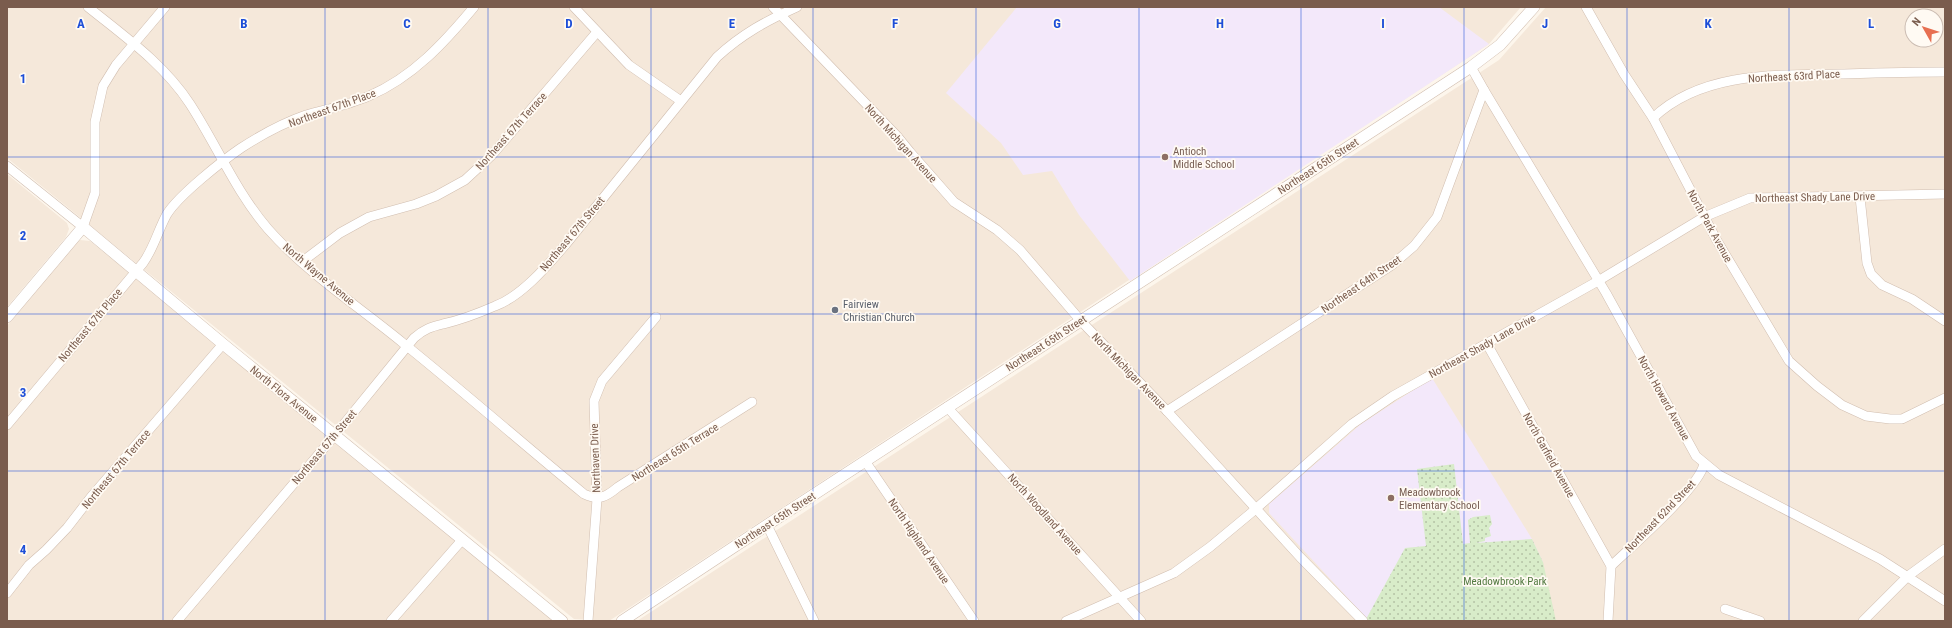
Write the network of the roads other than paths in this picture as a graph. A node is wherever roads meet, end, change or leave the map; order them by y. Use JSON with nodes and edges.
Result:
{"nodes":[{"id":1,"x":88,"y":7,"type":"edge"},
{"id":2,"x":165,"y":7,"type":"edge"},
{"id":3,"x":474,"y":7,"type":"edge"},
{"id":4,"x":574,"y":7,"type":"edge"},
{"id":5,"x":773,"y":7,"type":"edge"},
{"id":6,"x":798,"y":7,"type":"edge"},
{"id":7,"x":1534,"y":7,"type":"edge"},
{"id":8,"x":1586,"y":7,"type":"edge"},
{"id":9,"x":780,"y":14,"type":"junction"},
{"id":10,"x":597,"y":32,"type":"junction"},
{"id":11,"x":133,"y":44,"type":"junction"},
{"id":12,"x":1471,"y":67,"type":"junction"},
{"id":13,"x":1945,"y":72,"type":"edge"},
{"id":14,"x":1484,"y":90,"type":"junction"},
{"id":15,"x":681,"y":101,"type":"junction"},
{"id":16,"x":1653,"y":118,"type":"junction"},
{"id":17,"x":224,"y":161,"type":"junction"},
{"id":18,"x":7,"y":166,"type":"edge"},
{"id":19,"x":1945,"y":194,"type":"edge"},
{"id":20,"x":1860,"y":197,"type":"junction"},
{"id":21,"x":1704,"y":217,"type":"junction"},
{"id":22,"x":83,"y":227,"type":"junction"},
{"id":23,"x":303,"y":261,"type":"junction"},
{"id":24,"x":135,"y":271,"type":"junction"},
{"id":25,"x":1598,"y":281,"type":"junction"},
{"id":26,"x":7,"y":316,"type":"edge"},
{"id":27,"x":656,"y":317,"type":"dead end"},
{"id":28,"x":1081,"y":321,"type":"junction"},
{"id":29,"x":1945,"y":321,"type":"edge"},
{"id":30,"x":223,"y":344,"type":"junction"},
{"id":31,"x":1487,"y":344,"type":"junction"},
{"id":32,"x":408,"y":347,"type":"junction"},
{"id":33,"x":1945,"y":398,"type":"edge"},
{"id":34,"x":752,"y":402,"type":"dead end"},
{"id":35,"x":947,"y":407,"type":"junction"},
{"id":36,"x":1167,"y":411,"type":"junction"},
{"id":37,"x":7,"y":425,"type":"edge"},
{"id":38,"x":335,"y":435,"type":"junction"},
{"id":39,"x":865,"y":461,"type":"junction"},
{"id":40,"x":1704,"y":464,"type":"junction"},
{"id":41,"x":597,"y":499,"type":"junction"},
{"id":42,"x":1256,"y":509,"type":"junction"},
{"id":43,"x":766,"y":525,"type":"junction"},
{"id":44,"x":462,"y":540,"type":"junction"},
{"id":45,"x":1945,"y":549,"type":"edge"},
{"id":46,"x":1611,"y":566,"type":"junction"},
{"id":47,"x":1908,"y":576,"type":"junction"},
{"id":48,"x":7,"y":593,"type":"edge"},
{"id":49,"x":1120,"y":597,"type":"junction"},
{"id":50,"x":1945,"y":601,"type":"edge"},
{"id":51,"x":1725,"y":609,"type":"dead end"},
{"id":52,"x":177,"y":621,"type":"edge"},
{"id":53,"x":390,"y":621,"type":"edge"},
{"id":54,"x":562,"y":621,"type":"edge"},
{"id":55,"x":588,"y":621,"type":"edge"},
{"id":56,"x":622,"y":621,"type":"edge"},
{"id":57,"x":814,"y":621,"type":"edge"},
{"id":58,"x":974,"y":621,"type":"edge"},
{"id":59,"x":1066,"y":621,"type":"edge"},
{"id":60,"x":1141,"y":621,"type":"edge"},
{"id":61,"x":1363,"y":621,"type":"edge"},
{"id":62,"x":1608,"y":621,"type":"edge"},
{"id":63,"x":1760,"y":621,"type":"edge"},
{"id":64,"x":1863,"y":621,"type":"edge"}],
"edges":[{"from":1,"to":11,"type":"street","name":"North Wayne Avenue"},
{"from":2,"to":11,"type":"street"},
{"from":3,"to":17,"type":"street","name":"Northeast 67th Place"},
{"from":4,"to":10,"type":"street"},
{"from":5,"to":9,"type":"street","name":"North Michigan Avenue"},
{"from":6,"to":9,"type":"street","name":"Northeast 67th Street"},
{"from":7,"to":12,"type":"street"},
{"from":8,"to":16,"type":"street","name":"North Park Avenue"},
{"from":9,"to":15,"type":"street","name":"Northeast 67th Street"},
{"from":9,"to":28,"type":"street","name":"North Michigan Avenue"},
{"from":10,"to":15,"type":"street"},
{"from":10,"to":23,"type":"street","name":"Northeast 67th Terrace"},
{"from":11,"to":17,"type":"street","name":"North Wayne Avenue"},
{"from":11,"to":22,"type":"street"},
{"from":12,"to":14,"type":"street"},
{"from":12,"to":28,"type":"street","name":"Northeast 65th Street"},
{"from":13,"to":16,"type":"street","name":"Northeast 63rd Place"},
{"from":14,"to":25,"type":"street","name":"North Howard Avenue"},
{"from":14,"to":36,"type":"street","name":"Northeast 64th Street"},
{"from":15,"to":32,"type":"street","name":"Northeast 67th Street"},
{"from":16,"to":21,"type":"street","name":"North Park Avenue"},
{"from":17,"to":23,"type":"street","name":"North Wayne Avenue"},
{"from":17,"to":24,"type":"street","name":"Northeast 67th Place"},
{"from":18,"to":22,"type":"street","name":"North Flora Avenue"},
{"from":19,"to":20,"type":"street","name":"Northeast Shady Lane Drive"},
{"from":20,"to":21,"type":"street","name":"Northeast Shady Lane Drive"},
{"from":20,"to":29,"type":"street"},
{"from":21,"to":25,"type":"street","name":"Northeast Shady Lane Drive"},
{"from":21,"to":33,"type":"street","name":"North Park Avenue"},
{"from":22,"to":24,"type":"street","name":"North Flora Avenue"},
{"from":22,"to":26,"type":"street"},
{"from":23,"to":32,"type":"street","name":"North Wayne Avenue"},
{"from":24,"to":30,"type":"street","name":"North Flora Avenue"},
{"from":24,"to":37,"type":"street","name":"Northeast 67th Place"},
{"from":25,"to":31,"type":"street","name":"Northeast Shady Lane Drive"},
{"from":25,"to":40,"type":"street","name":"North Howard Avenue"},
{"from":27,"to":41,"type":"street","name":"Northaven Drive"},
{"from":28,"to":35,"type":"street","name":"Northeast 65th Street"},
{"from":28,"to":36,"type":"street","name":"North Michigan Avenue"},
{"from":30,"to":38,"type":"street","name":"North Flora Avenue"},
{"from":30,"to":48,"type":"street","name":"Northeast 67th Terrace"},
{"from":31,"to":42,"type":"street","name":"Northeast Shady Lane Drive"},
{"from":31,"to":46,"type":"street","name":"North Garfield Avenue"},
{"from":32,"to":38,"type":"street","name":"Northeast 67th Street"},
{"from":32,"to":41,"type":"street","name":"North Wayne Avenue"},
{"from":34,"to":41,"type":"street","name":"Northeast 65th Terrace"},
{"from":35,"to":39,"type":"street","name":"Northeast 65th Street"},
{"from":35,"to":49,"type":"street","name":"North Woodland Avenue"},
{"from":36,"to":42,"type":"street","name":"North Michigan Avenue"},
{"from":38,"to":44,"type":"street","name":"North Flora Avenue"},
{"from":38,"to":52,"type":"street","name":"Northeast 67th Street"},
{"from":39,"to":43,"type":"street","name":"Northeast 65th Street"},
{"from":39,"to":58,"type":"street","name":"North Highland Avenue"},
{"from":40,"to":46,"type":"street","name":"Northeast 62nd Street"},
{"from":40,"to":47,"type":"street","name":"North Howard Avenue"},
{"from":41,"to":55,"type":"street","name":"Northaven Drive"},
{"from":42,"to":49,"type":"street","name":"Northeast Shady Lane Drive"},
{"from":42,"to":61,"type":"street","name":"North Michigan Avenue"},
{"from":43,"to":56,"type":"street","name":"Northeast 65th Street"},
{"from":43,"to":57,"type":"street"},
{"from":44,"to":53,"type":"street"},
{"from":44,"to":54,"type":"street","name":"North Flora Avenue"},
{"from":45,"to":47,"type":"street"},
{"from":46,"to":62,"type":"street"},
{"from":47,"to":50,"type":"street","name":"North Howard Avenue"},
{"from":47,"to":64,"type":"street"},
{"from":49,"to":59,"type":"street","name":"Northeast Shady Lane Drive"},
{"from":49,"to":60,"type":"street","name":"North Woodland Avenue"},
{"from":51,"to":63,"type":"street"}]}
